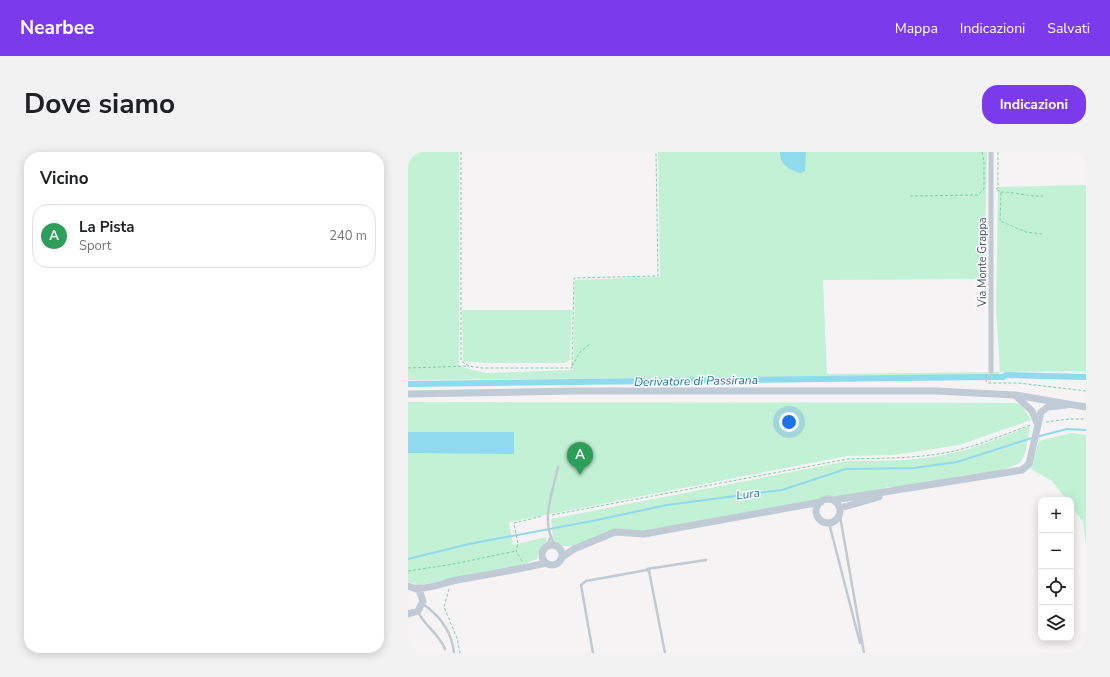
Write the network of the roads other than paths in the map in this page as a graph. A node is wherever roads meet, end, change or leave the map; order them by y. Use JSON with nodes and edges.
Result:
{"nodes":[{"id":1,"x":991,"y":152,"type":"edge"},
{"id":2,"x":991,"y":371,"type":"dead end"},
{"id":3,"x":408,"y":394,"type":"edge"},
{"id":4,"x":1015,"y":395,"type":"junction"},
{"id":5,"x":1076,"y":404,"type":"junction"},
{"id":6,"x":1086,"y":407,"type":"edge"},
{"id":7,"x":1034,"y":424,"type":"junction"},
{"id":8,"x":558,"y":467,"type":"dead end"},
{"id":9,"x":912,"y":488,"type":"junction"},
{"id":10,"x":834,"y":500,"type":"junction"},
{"id":11,"x":821,"y":502,"type":"junction"},
{"id":12,"x":809,"y":504,"type":"junction"},
{"id":13,"x":840,"y":508,"type":"junction"},
{"id":14,"x":816,"y":510,"type":"junction"},
{"id":15,"x":840,"y":516,"type":"junction"},
{"id":16,"x":829,"y":523,"type":"junction"},
{"id":17,"x":550,"y":538,"type":"junction"},
{"id":18,"x":547,"y":546,"type":"junction"},
{"id":19,"x":557,"y":547,"type":"junction"},
{"id":20,"x":574,"y":549,"type":"junction"},
{"id":21,"x":542,"y":556,"type":"junction"},
{"id":22,"x":562,"y":557,"type":"junction"},
{"id":23,"x":706,"y":560,"type":"dead end"},
{"id":24,"x":546,"y":563,"type":"junction"},
{"id":25,"x":521,"y":568,"type":"junction"},
{"id":26,"x":647,"y":570,"type":"junction"},
{"id":27,"x":408,"y":586,"type":"edge"},
{"id":28,"x":438,"y":586,"type":"junction"},
{"id":29,"x":417,"y":588,"type":"junction"},
{"id":30,"x":423,"y":601,"type":"junction"},
{"id":31,"x":418,"y":611,"type":"junction"},
{"id":32,"x":408,"y":614,"type":"edge"},
{"id":33,"x":445,"y":649,"type":"dead end"},
{"id":34,"x":454,"y":653,"type":"edge"},
{"id":35,"x":593,"y":653,"type":"edge"},
{"id":36,"x":665,"y":653,"type":"edge"},
{"id":37,"x":863,"y":653,"type":"edge"}],
"edges":[{"from":1,"to":2,"type":"street","name":"Via Monte Grappa"},
{"from":3,"to":4,"type":"street"},
{"from":4,"to":5,"type":"street"},
{"from":4,"to":7,"type":"street"},
{"from":5,"to":6,"type":"street"},
{"from":5,"to":7,"type":"street"},
{"from":7,"to":9,"type":"street"},
{"from":8,"to":17,"type":"lane"},
{"from":9,"to":10,"type":"street"},
{"from":9,"to":13,"type":"street"},
{"from":10,"to":11,"type":"street"},
{"from":10,"to":13,"type":"street"},
{"from":11,"to":12,"type":"street"},
{"from":11,"to":14,"type":"street"},
{"from":12,"to":14,"type":"street"},
{"from":12,"to":20,"type":"street"},
{"from":13,"to":15,"type":"street"},
{"from":14,"to":16,"type":"street"},
{"from":15,"to":16,"type":"street"},
{"from":15,"to":37,"type":"lane"},
{"from":16,"to":37,"type":"lane"},
{"from":17,"to":18,"type":"lane"},
{"from":17,"to":19,"type":"lane"},
{"from":18,"to":19,"type":"street"},
{"from":18,"to":21,"type":"street"},
{"from":19,"to":20,"type":"street"},
{"from":19,"to":22,"type":"street"},
{"from":20,"to":22,"type":"street"},
{"from":21,"to":24,"type":"street"},
{"from":21,"to":25,"type":"street"},
{"from":22,"to":24,"type":"street"},
{"from":23,"to":26,"type":"lane"},
{"from":24,"to":25,"type":"street"},
{"from":25,"to":28,"type":"street"},
{"from":26,"to":35,"type":"lane"},
{"from":26,"to":36,"type":"lane"},
{"from":27,"to":29,"type":"street"},
{"from":28,"to":29,"type":"street"},
{"from":28,"to":30,"type":"street"},
{"from":29,"to":30,"type":"street"},
{"from":30,"to":31,"type":"street"},
{"from":30,"to":34,"type":"lane"},
{"from":31,"to":32,"type":"street"},
{"from":31,"to":33,"type":"lane"}]}
